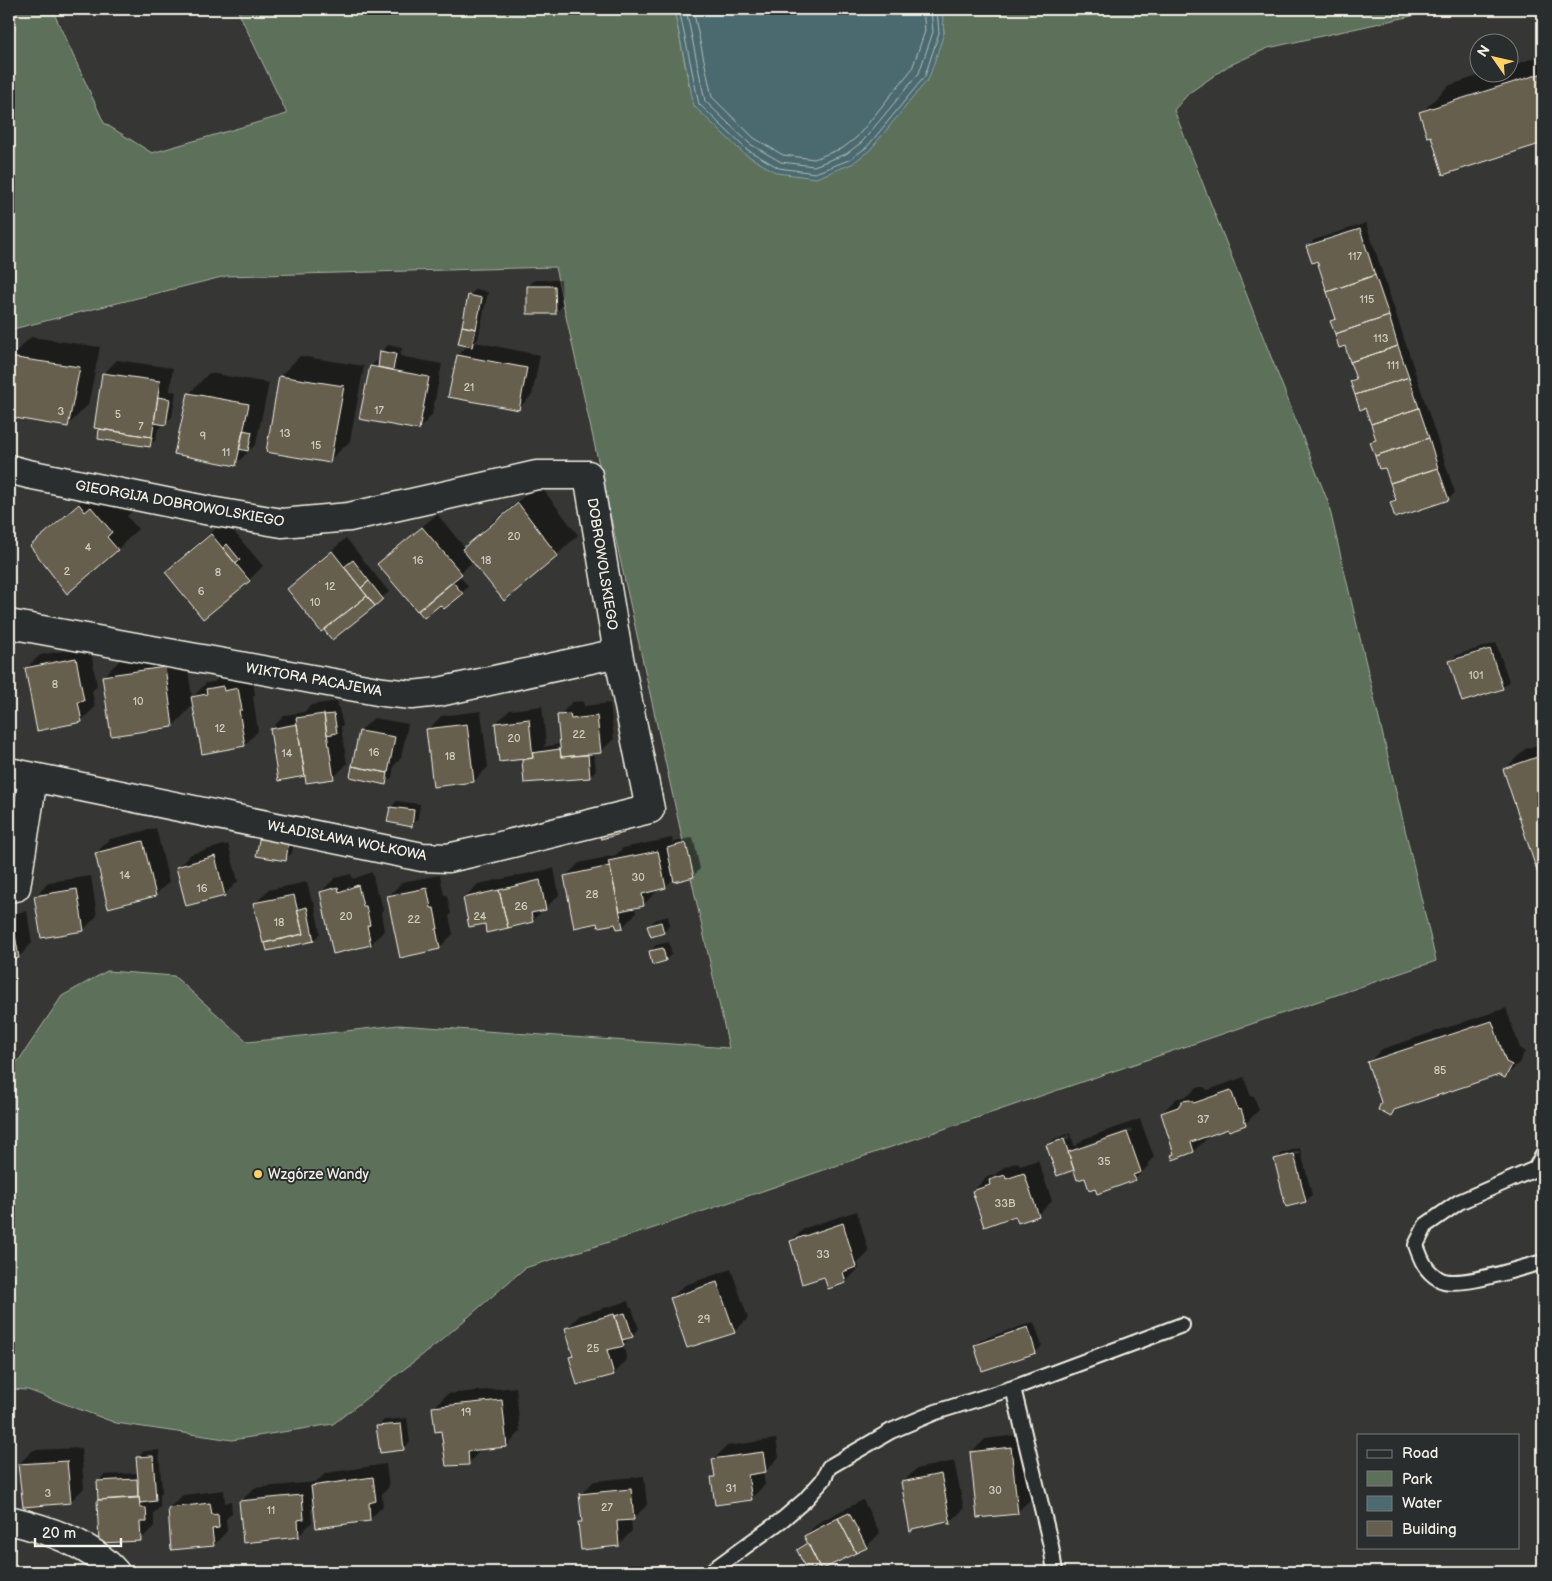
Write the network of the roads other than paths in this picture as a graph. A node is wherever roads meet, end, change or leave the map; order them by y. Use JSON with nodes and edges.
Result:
{"nodes":[{"id":1,"x":9,"y":469,"type":"edge"},
{"id":2,"x":588,"y":475,"type":"joint"},
{"id":3,"x":9,"y":624,"type":"edge"},
{"id":4,"x":618,"y":653,"type":"junction"},
{"id":5,"x":21,"y":775,"type":"edge"},
{"id":6,"x":9,"y":888,"type":"edge"},
{"id":7,"x":1543,"y":1154,"type":"edge"},
{"id":8,"x":1543,"y":1262,"type":"edge"},
{"id":9,"x":1182,"y":1326,"type":"dead end"},
{"id":10,"x":1013,"y":1388,"type":"junction"},
{"id":11,"x":9,"y":1520,"type":"edge"},
{"id":12,"x":115,"y":1572,"type":"edge"},
{"id":13,"x":710,"y":1572,"type":"edge"},
{"id":14,"x":1055,"y":1572,"type":"edge"}],
"edges":[{"from":1,"to":2,"type":"street","name":"GIEORGIJA DOBROWOLSKIEGO"},
{"from":2,"to":4,"type":"street","name":"DOBROWOLSKIEGO"},
{"from":3,"to":4,"type":"street","name":"WIKTORA PACAJEWA"},
{"from":4,"to":5,"type":"street","name":"WŁADISŁAWA WOŁKOWA"},
{"from":5,"to":6,"type":"street","name":"WŁADISŁAWA WOŁKOWA"},
{"from":7,"to":8,"type":"lane"},
{"from":9,"to":10,"type":"lane"},
{"from":10,"to":13,"type":"lane"},
{"from":10,"to":14,"type":"lane"},
{"from":11,"to":12,"type":"street"}]}
